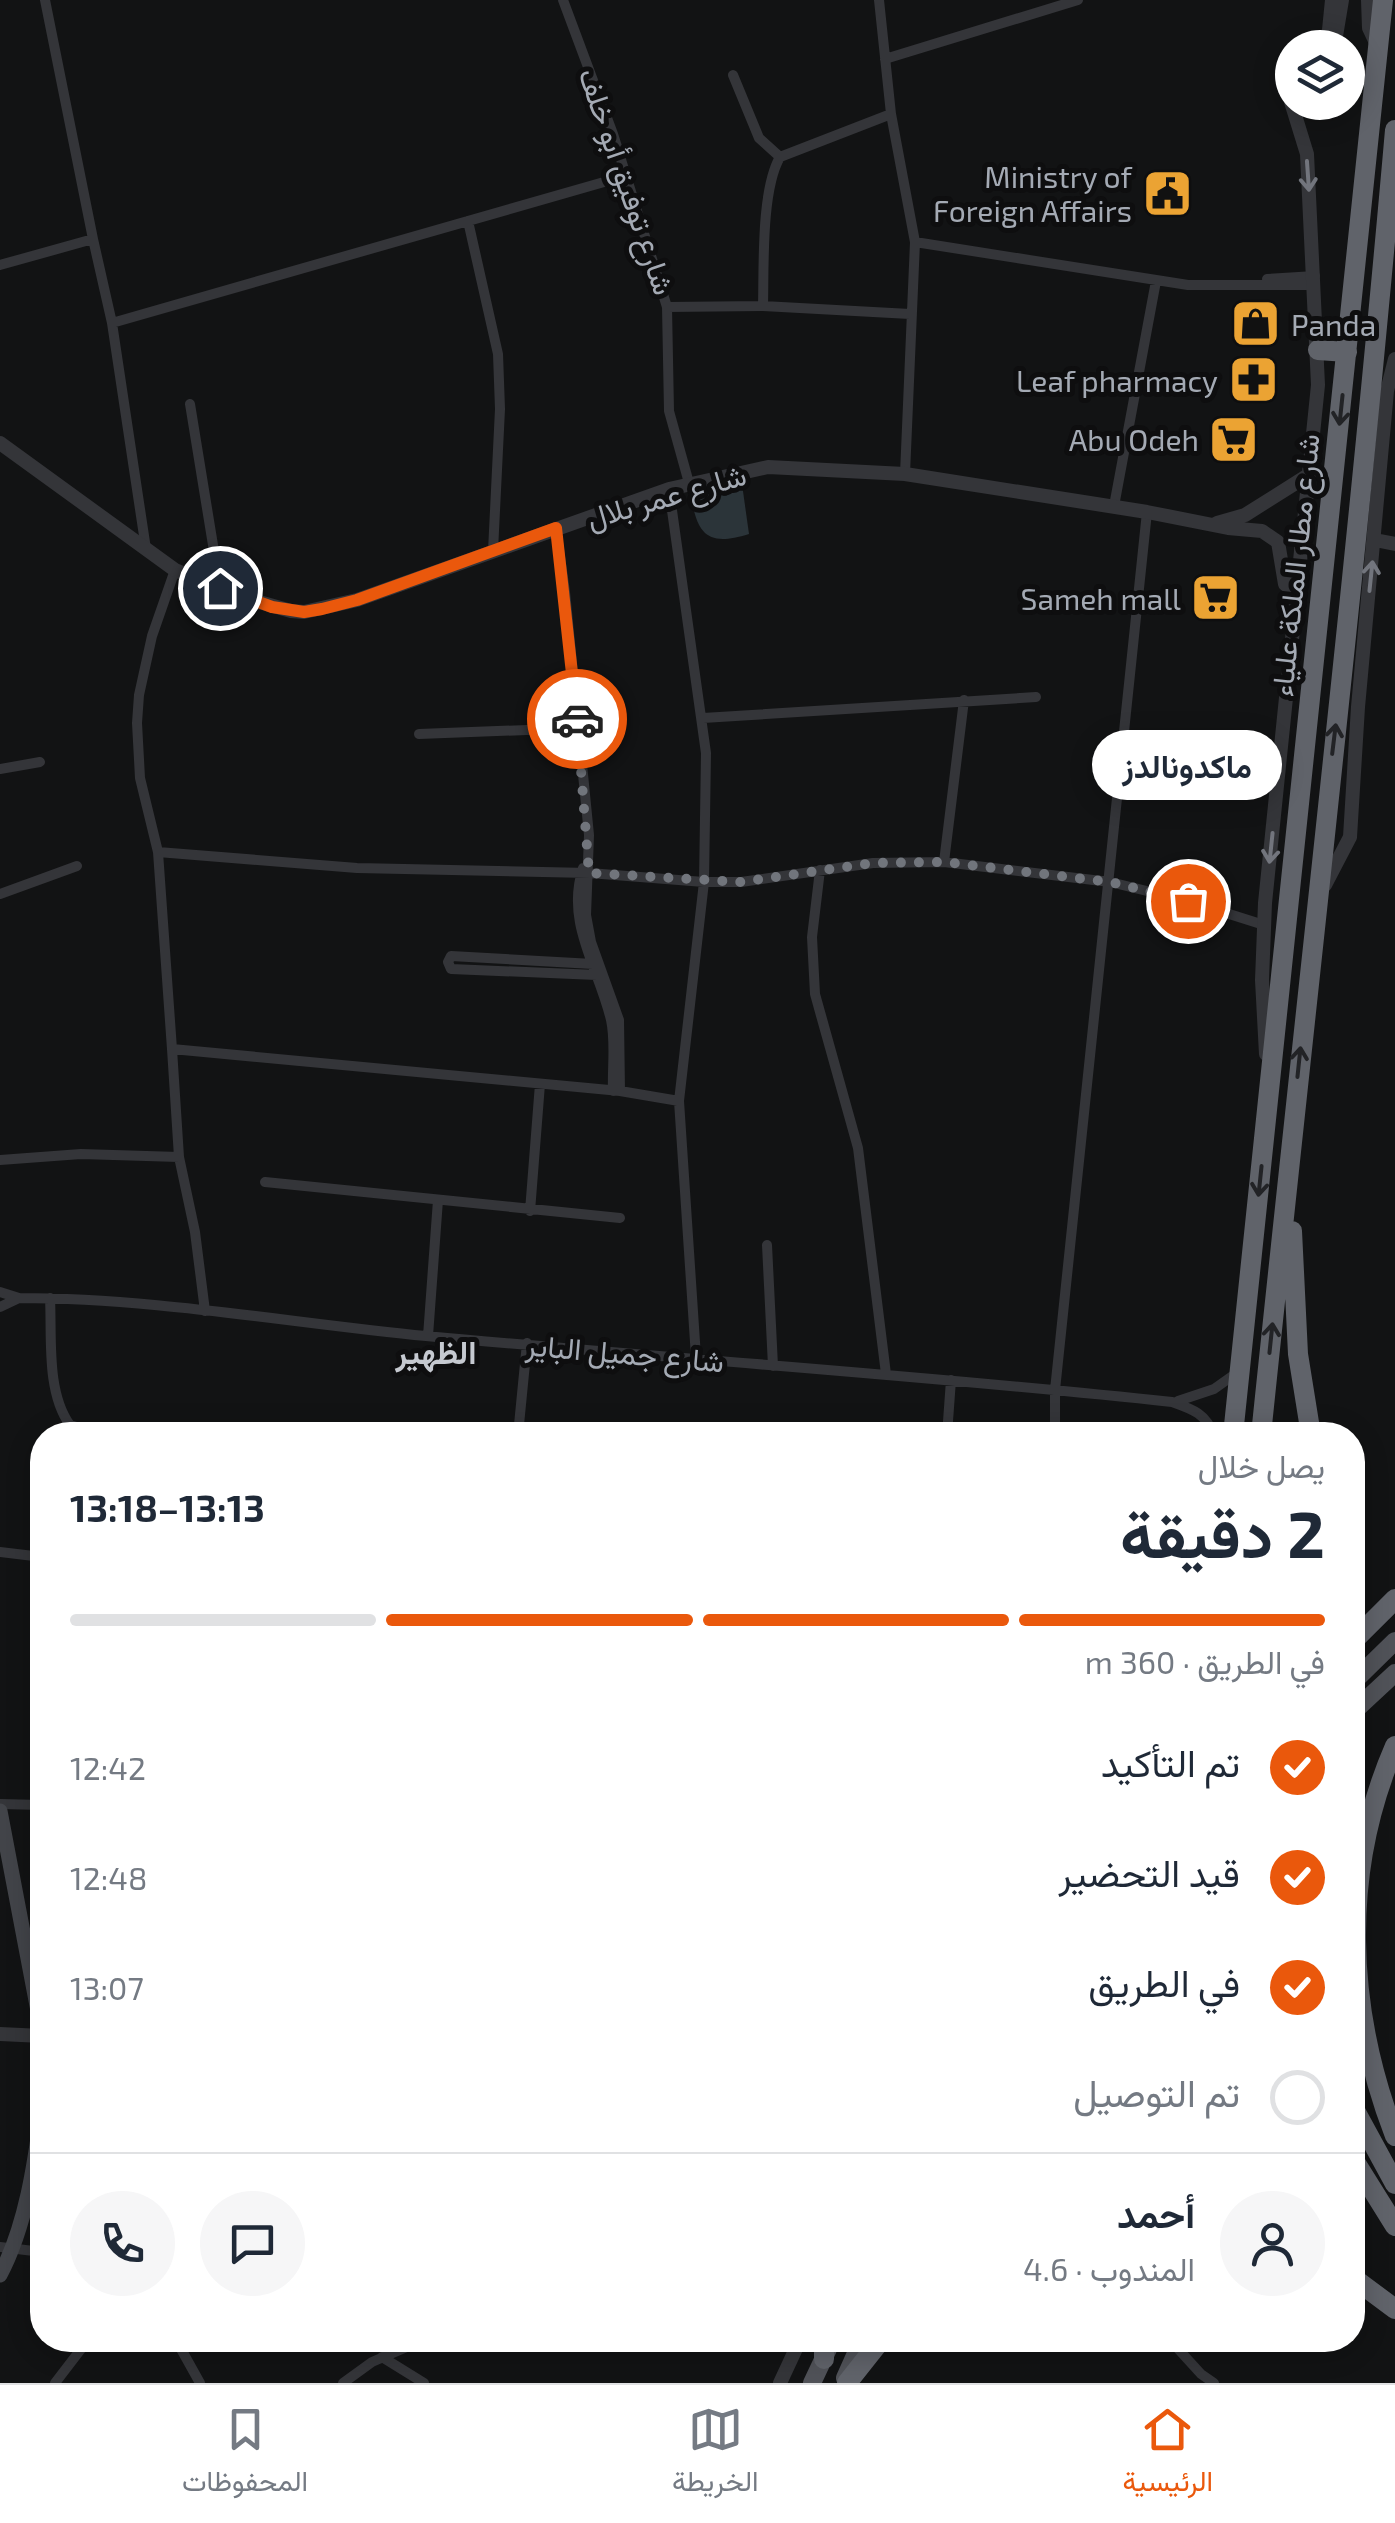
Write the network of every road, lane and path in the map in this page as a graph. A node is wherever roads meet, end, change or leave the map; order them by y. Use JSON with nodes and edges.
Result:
{"nodes":[{"id":1,"x":46,"y":0,"type":"edge"},
{"id":2,"x":879,"y":0,"type":"edge"},
{"id":3,"x":1078,"y":0,"type":"edge"},
{"id":4,"x":1332,"y":0,"type":"edge"},
{"id":5,"x":1342,"y":0,"type":"edge"},
{"id":6,"x":1368,"y":0,"type":"edge"},
{"id":7,"x":1383,"y":0,"type":"edge"},
{"id":8,"x":568,"y":1,"type":"edge"},
{"id":9,"x":1329,"y":30,"type":"edge"},
{"id":10,"x":1337,"y":30,"type":"edge"},
{"id":11,"x":1379,"y":48,"type":"junction"},
{"id":12,"x":885,"y":59,"type":"junction"},
{"id":13,"x":732,"y":75,"type":"dead end"},
{"id":14,"x":891,"y":114,"type":"junction"},
{"id":15,"x":1299,"y":120,"type":"edge"},
{"id":16,"x":1395,"y":130,"type":"edge"},
{"id":17,"x":780,"y":157,"type":"junction"},
{"id":18,"x":624,"y":176,"type":"junction"},
{"id":19,"x":468,"y":220,"type":"junction"},
{"id":20,"x":1390,"y":238,"type":"edge"},
{"id":21,"x":94,"y":239,"type":"junction"},
{"id":22,"x":915,"y":242,"type":"junction"},
{"id":23,"x":0,"y":265,"type":"edge"},
{"id":24,"x":1156,"y":280,"type":"junction"},
{"id":25,"x":1315,"y":281,"type":"junction"},
{"id":26,"x":763,"y":306,"type":"junction"},
{"id":27,"x":667,"y":307,"type":"junction"},
{"id":28,"x":910,"y":314,"type":"junction"},
{"id":29,"x":112,"y":323,"type":"junction"},
{"id":30,"x":1318,"y":350,"type":"junction"},
{"id":31,"x":1347,"y":352,"type":"junction"},
{"id":32,"x":1395,"y":359,"type":"edge"},
{"id":33,"x":1378,"y":390,"type":"junction"},
{"id":34,"x":190,"y":404,"type":"dead end"},
{"id":35,"x":0,"y":443,"type":"edge"},
{"id":36,"x":905,"y":474,"type":"junction"},
{"id":37,"x":1310,"y":474,"type":"junction"},
{"id":38,"x":689,"y":483,"type":"junction"},
{"id":39,"x":669,"y":489,"type":"junction"},
{"id":40,"x":1114,"y":506,"type":"junction"},
{"id":41,"x":1147,"y":512,"type":"junction"},
{"id":42,"x":1212,"y":523,"type":"junction"},
{"id":43,"x":556,"y":528,"type":"junction"},
{"id":44,"x":1374,"y":540,"type":"junction"},
{"id":45,"x":1395,"y":544,"type":"edge"},
{"id":46,"x":146,"y":549,"type":"junction"},
{"id":47,"x":493,"y":552,"type":"junction"},
{"id":48,"x":176,"y":570,"type":"junction"},
{"id":49,"x":220,"y":588,"type":"junction"},
{"id":50,"x":1296,"y":592,"type":"junction"},
{"id":51,"x":1358,"y":610,"type":"junction"},
{"id":52,"x":1036,"y":697,"type":"dead end"},
{"id":53,"x":964,"y":700,"type":"junction"},
{"id":54,"x":703,"y":718,"type":"junction"},
{"id":55,"x":578,"y":728,"type":"junction"},
{"id":56,"x":419,"y":734,"type":"dead end"},
{"id":57,"x":40,"y":762,"type":"dead end"},
{"id":58,"x":0,"y":768,"type":"edge"},
{"id":59,"x":158,"y":852,"type":"junction"},
{"id":60,"x":944,"y":862,"type":"junction"},
{"id":61,"x":77,"y":866,"type":"dead end"},
{"id":62,"x":820,"y":870,"type":"junction"},
{"id":63,"x":585,"y":873,"type":"junction"},
{"id":64,"x":704,"y":882,"type":"junction"},
{"id":65,"x":1110,"y":882,"type":"junction"},
{"id":66,"x":0,"y":894,"type":"edge"},
{"id":67,"x":1264,"y":925,"type":"junction"},
{"id":68,"x":473,"y":957,"type":"junction"},
{"id":69,"x":597,"y":969,"type":"junction"},
{"id":70,"x":473,"y":970,"type":"junction"},
{"id":71,"x":172,"y":1050,"type":"junction"},
{"id":72,"x":540,"y":1084,"type":"junction"},
{"id":73,"x":1269,"y":1084,"type":"junction"},
{"id":74,"x":616,"y":1091,"type":"junction"},
{"id":75,"x":679,"y":1101,"type":"junction"},
{"id":76,"x":179,"y":1157,"type":"junction"},
{"id":77,"x":1290,"y":1159,"type":"junction"},
{"id":78,"x":0,"y":1160,"type":"edge"},
{"id":79,"x":265,"y":1182,"type":"dead end"},
{"id":80,"x":438,"y":1200,"type":"junction"},
{"id":81,"x":530,"y":1211,"type":"junction"},
{"id":82,"x":620,"y":1218,"type":"dead end"},
{"id":83,"x":767,"y":1245,"type":"dead end"},
{"id":84,"x":0,"y":1292,"type":"edge"},
{"id":85,"x":19,"y":1298,"type":"junction"},
{"id":86,"x":50,"y":1298,"type":"junction"},
{"id":87,"x":0,"y":1307,"type":"edge"},
{"id":88,"x":205,"y":1310,"type":"junction"},
{"id":89,"x":428,"y":1336,"type":"junction"},
{"id":90,"x":527,"y":1343,"type":"junction"},
{"id":91,"x":696,"y":1357,"type":"junction"},
{"id":92,"x":773,"y":1366,"type":"junction"},
{"id":93,"x":1240,"y":1370,"type":"junction"},
{"id":94,"x":886,"y":1374,"type":"junction"},
{"id":95,"x":951,"y":1380,"type":"junction"},
{"id":96,"x":1056,"y":1390,"type":"junction"},
{"id":97,"x":1172,"y":1402,"type":"junction"},
{"id":98,"x":69,"y":1422,"type":"edge"},
{"id":99,"x":519,"y":1422,"type":"edge"},
{"id":100,"x":948,"y":1422,"type":"edge"},
{"id":101,"x":1056,"y":1422,"type":"edge"},
{"id":102,"x":1208,"y":1422,"type":"edge"},
{"id":103,"x":1235,"y":1422,"type":"edge"},
{"id":104,"x":1262,"y":1422,"type":"edge"},
{"id":105,"x":1309,"y":1422,"type":"edge"},
{"id":106,"x":0,"y":1552,"type":"edge"},
{"id":107,"x":30,"y":1556,"type":"edge"},
{"id":108,"x":1395,"y":1599,"type":"edge"},
{"id":109,"x":1365,"y":1630,"type":"edge"},
{"id":110,"x":1395,"y":1641,"type":"edge"},
{"id":111,"x":1365,"y":1670,"type":"edge"},
{"id":112,"x":1395,"y":1673,"type":"edge"},
{"id":113,"x":1365,"y":1701,"type":"edge"},
{"id":114,"x":1395,"y":1746,"type":"edge"},
{"id":115,"x":30,"y":1806,"type":"edge"},
{"id":116,"x":0,"y":1807,"type":"edge"},
{"id":117,"x":1365,"y":1845,"type":"edge"},
{"id":118,"x":30,"y":1969,"type":"edge"},
{"id":119,"x":0,"y":2034,"type":"edge"},
{"id":120,"x":30,"y":2034,"type":"edge"},
{"id":121,"x":1365,"y":2040,"type":"edge"},
{"id":122,"x":1365,"y":2129,"type":"edge"},
{"id":123,"x":1395,"y":2136,"type":"edge"},
{"id":124,"x":30,"y":2176,"type":"edge"},
{"id":125,"x":1365,"y":2179,"type":"edge"},
{"id":126,"x":1365,"y":2184,"type":"edge"},
{"id":127,"x":1395,"y":2184,"type":"edge"},
{"id":128,"x":1370,"y":2188,"type":"junction"},
{"id":129,"x":1395,"y":2226,"type":"edge"},
{"id":130,"x":6,"y":2248,"type":"edge"},
{"id":131,"x":0,"y":2275,"type":"edge"},
{"id":132,"x":1365,"y":2287,"type":"edge"},
{"id":133,"x":1395,"y":2309,"type":"edge"},
{"id":134,"x":79,"y":2352,"type":"edge"},
{"id":135,"x":183,"y":2352,"type":"edge"},
{"id":136,"x":394,"y":2352,"type":"edge"},
{"id":137,"x":794,"y":2352,"type":"edge"},
{"id":138,"x":825,"y":2352,"type":"edge"},
{"id":139,"x":857,"y":2352,"type":"edge"},
{"id":140,"x":870,"y":2352,"type":"edge"},
{"id":141,"x":1181,"y":2352,"type":"edge"},
{"id":142,"x":382,"y":2357,"type":"junction"},
{"id":143,"x":54,"y":2383,"type":"edge"},
{"id":144,"x":200,"y":2383,"type":"edge"},
{"id":145,"x":344,"y":2383,"type":"edge"},
{"id":146,"x":424,"y":2383,"type":"edge"},
{"id":147,"x":780,"y":2383,"type":"edge"},
{"id":148,"x":812,"y":2383,"type":"edge"},
{"id":149,"x":844,"y":2383,"type":"edge"},
{"id":150,"x":1214,"y":2383,"type":"edge"}],
"edges":[{"from":1,"to":21,"type":"street"},
{"from":2,"to":12,"type":"street"},
{"from":3,"to":12,"type":"street"},
{"from":4,"to":9,"type":"street"},
{"from":5,"to":10,"type":"street"},
{"from":6,"to":11,"type":"street"},
{"from":7,"to":11,"type":"highway","name":"شارع مطار الملكة علياء"},
{"from":8,"to":18,"type":"street","name":"شارع توفيق أبو خلف"},
{"from":11,"to":31,"type":"highway","name":"شارع مطار الملكة علياء"},
{"from":12,"to":14,"type":"street"},
{"from":13,"to":17,"type":"street"},
{"from":14,"to":17,"type":"street"},
{"from":14,"to":22,"type":"street"},
{"from":15,"to":25,"type":"street","one_way":true},
{"from":16,"to":20,"type":"highway","name":"شارع مطار الملكة علياء"},
{"from":17,"to":26,"type":"street"},
{"from":18,"to":19,"type":"street"},
{"from":18,"to":27,"type":"street","name":"شارع توفيق أبو خلف"},
{"from":19,"to":29,"type":"street"},
{"from":19,"to":47,"type":"street"},
{"from":20,"to":33,"type":"highway","name":"شارع مطار الملكة علياء"},
{"from":21,"to":23,"type":"street"},
{"from":21,"to":29,"type":"street"},
{"from":22,"to":24,"type":"street"},
{"from":22,"to":28,"type":"street"},
{"from":24,"to":25,"type":"street"},
{"from":24,"to":40,"type":"street"},
{"from":25,"to":30,"type":"street"},
{"from":26,"to":27,"type":"street","name":"شارع توفيق أبو خلف"},
{"from":26,"to":28,"type":"street","name":"شارع توفيق أبو خلف"},
{"from":27,"to":38,"type":"street"},
{"from":28,"to":36,"type":"street"},
{"from":29,"to":46,"type":"street"},
{"from":30,"to":31,"type":"highway"},
{"from":30,"to":37,"type":"street"},
{"from":31,"to":73,"type":"highway","name":"شارع مطار الملكة علياء","one_way":true},
{"from":32,"to":33,"type":"street"},
{"from":33,"to":44,"type":"street"},
{"from":33,"to":51,"type":"highway","name":"شارع مطار الملكة علياء"},
{"from":34,"to":49,"type":"street"},
{"from":35,"to":46,"type":"street","name":"شارع عمر بلال"},
{"from":36,"to":38,"type":"street","name":"شارع عمر بلال"},
{"from":36,"to":40,"type":"street","name":"شارع عمر بلال"},
{"from":37,"to":42,"type":"street","name":"شارع عمر بلال"},
{"from":37,"to":50,"type":"street"},
{"from":38,"to":39,"type":"street","name":"شارع عمر بلال"},
{"from":39,"to":43,"type":"street","name":"شارع عمر بلال"},
{"from":39,"to":54,"type":"street"},
{"from":40,"to":41,"type":"street","name":"شارع عمر بلال"},
{"from":41,"to":42,"type":"street","name":"شارع عمر بلال"},
{"from":41,"to":65,"type":"street"},
{"from":42,"to":50,"type":"street","name":"شارع عمر بلال"},
{"from":43,"to":47,"type":"street","name":"شارع عمر بلال"},
{"from":43,"to":55,"type":"street"},
{"from":44,"to":45,"type":"street"},
{"from":51,"to":44,"type":"street","one_way":true},
{"from":46,"to":48,"type":"street","name":"شارع عمر بلال"},
{"from":47,"to":49,"type":"street","name":"شارع عمر بلال"},
{"from":48,"to":49,"type":"street","name":"شارع عمر بلال"},
{"from":48,"to":59,"type":"street"},
{"from":50,"to":67,"type":"street","one_way":true},
{"from":77,"to":51,"type":"highway","name":"شارع مطار الملكة علياء","one_way":true},
{"from":52,"to":53,"type":"street"},
{"from":53,"to":54,"type":"street"},
{"from":53,"to":60,"type":"street"},
{"from":54,"to":64,"type":"street"},
{"from":55,"to":56,"type":"street"},
{"from":55,"to":63,"type":"street"},
{"from":57,"to":58,"type":"street"},
{"from":59,"to":63,"type":"street"},
{"from":59,"to":71,"type":"street"},
{"from":60,"to":62,"type":"street"},
{"from":60,"to":65,"type":"street"},
{"from":61,"to":66,"type":"street"},
{"from":62,"to":64,"type":"street"},
{"from":62,"to":94,"type":"street"},
{"from":63,"to":64,"type":"street"},
{"from":63,"to":69,"type":"street"},
{"from":64,"to":75,"type":"street"},
{"from":65,"to":67,"type":"street"},
{"from":65,"to":96,"type":"street"},
{"from":67,"to":73,"type":"street"},
{"from":68,"to":69,"type":"street"},
{"from":68,"to":70,"type":"street"},
{"from":68,"to":70,"type":"street"},
{"from":69,"to":70,"type":"street"},
{"from":69,"to":74,"type":"street"},
{"from":71,"to":72,"type":"street"},
{"from":71,"to":76,"type":"street"},
{"from":72,"to":74,"type":"street"},
{"from":72,"to":81,"type":"street"},
{"from":73,"to":93,"type":"highway","name":"شارع مطار الملكة علياء","one_way":true},
{"from":74,"to":75,"type":"street"},
{"from":75,"to":91,"type":"street"},
{"from":76,"to":78,"type":"street"},
{"from":76,"to":88,"type":"street"},
{"from":104,"to":77,"type":"highway","name":"شارع مطار الملكة علياء","one_way":true},
{"from":77,"to":105,"type":"highway"},
{"from":79,"to":80,"type":"street"},
{"from":80,"to":81,"type":"street"},
{"from":80,"to":89,"type":"street"},
{"from":81,"to":82,"type":"street"},
{"from":83,"to":92,"type":"street"},
{"from":84,"to":85,"type":"street","name":"شارع جميل الباير"},
{"from":85,"to":86,"type":"street","name":"شارع جميل الباير"},
{"from":85,"to":87,"type":"street","name":"شارع جميل الباير"},
{"from":86,"to":88,"type":"street","name":"شارع جميل الباير"},
{"from":86,"to":98,"type":"street"},
{"from":88,"to":89,"type":"street","name":"شارع جميل الباير"},
{"from":89,"to":90,"type":"street","name":"شارع جميل الباير"},
{"from":90,"to":91,"type":"street","name":"شارع جميل الباير"},
{"from":90,"to":99,"type":"street"},
{"from":91,"to":92,"type":"street","name":"شارع جميل الباير"},
{"from":92,"to":94,"type":"street","name":"شارع جميل الباير"},
{"from":93,"to":97,"type":"street","name":"شارع جميل الباير"},
{"from":93,"to":103,"type":"highway","name":"شارع مطار الملكة علياء"},
{"from":94,"to":95,"type":"street","name":"شارع جميل الباير"},
{"from":95,"to":96,"type":"street","name":"شارع جميل الباير"},
{"from":95,"to":100,"type":"street"},
{"from":96,"to":97,"type":"street","name":"شارع جميل الباير"},
{"from":96,"to":101,"type":"street"},
{"from":97,"to":102,"type":"street","name":"شارع جميل الباير"},
{"from":106,"to":107,"type":"street"},
{"from":108,"to":109,"type":"highway"},
{"from":110,"to":111,"type":"main road"},
{"from":112,"to":113,"type":"main road"},
{"from":114,"to":117,"type":"highway"},
{"from":115,"to":116,"type":"street"},
{"from":116,"to":118,"type":"main road"},
{"from":119,"to":120,"type":"street"},
{"from":121,"to":123,"type":"highway"},
{"from":122,"to":127,"type":"highway"},
{"from":124,"to":130,"type":"main road"},
{"from":125,"to":128,"type":"highway"},
{"from":126,"to":128,"type":"highway"},
{"from":128,"to":129,"type":"highway"},
{"from":130,"to":131,"type":"main road"},
{"from":132,"to":133,"type":"highway"},
{"from":134,"to":143,"type":"street"},
{"from":135,"to":144,"type":"street"},
{"from":136,"to":142,"type":"street"},
{"from":137,"to":147,"type":"street"},
{"from":138,"to":148,"type":"main road"},
{"from":139,"to":149,"type":"main road"},
{"from":140,"to":149,"type":"highway"},
{"from":141,"to":150,"type":"street"},
{"from":142,"to":145,"type":"street"},
{"from":142,"to":146,"type":"street"}]}
